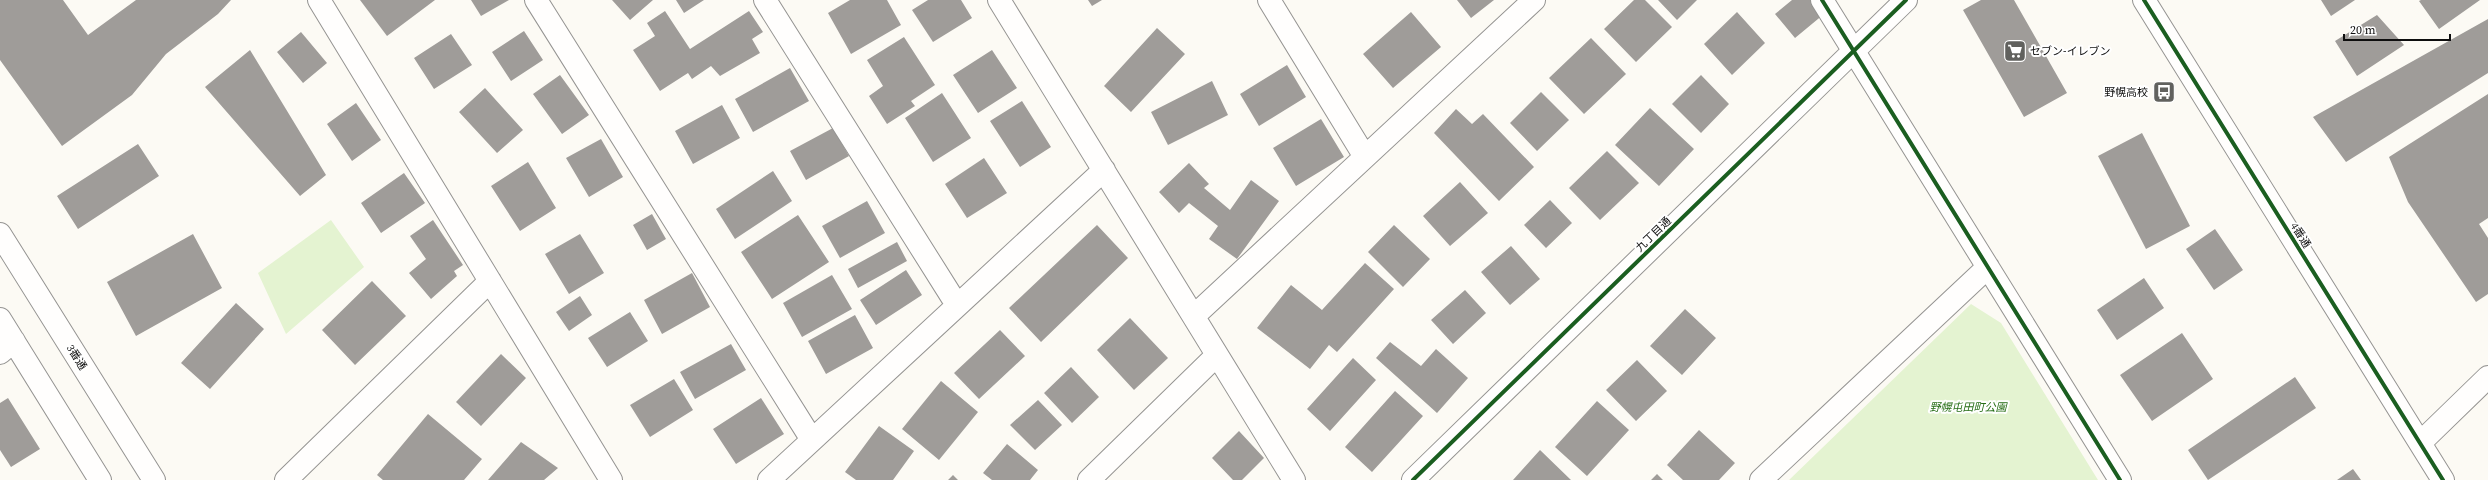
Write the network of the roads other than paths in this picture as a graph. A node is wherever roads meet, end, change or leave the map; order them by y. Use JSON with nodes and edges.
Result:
{"nodes":[{"id":1,"x":319,"y":0,"type":"edge"},
{"id":2,"x":536,"y":0,"type":"edge"},
{"id":3,"x":765,"y":0,"type":"edge"},
{"id":4,"x":999,"y":0,"type":"edge"},
{"id":5,"x":1269,"y":0,"type":"edge"},
{"id":6,"x":1534,"y":0,"type":"edge"},
{"id":7,"x":1822,"y":0,"type":"edge"},
{"id":8,"x":1906,"y":0,"type":"edge"},
{"id":9,"x":2144,"y":0,"type":"edge"},
{"id":10,"x":1853,"y":52,"type":"junction"},
{"id":11,"x":1365,"y":158,"type":"junction"},
{"id":12,"x":1104,"y":170,"type":"junction"},
{"id":13,"x":0,"y":234,"type":"edge"},
{"id":14,"x":1988,"y":267,"type":"junction"},
{"id":15,"x":490,"y":280,"type":"junction"},
{"id":16,"x":957,"y":305,"type":"junction"},
{"id":17,"x":1194,"y":316,"type":"junction"},
{"id":18,"x":0,"y":319,"type":"edge"},
{"id":19,"x":7,"y":347,"type":"edge"},
{"id":20,"x":1217,"y":355,"type":"junction"},
{"id":21,"x":2488,"y":377,"type":"edge"},
{"id":22,"x":812,"y":440,"type":"junction"},
{"id":23,"x":2420,"y":443,"type":"junction"},
{"id":24,"x":100,"y":480,"type":"edge"},
{"id":25,"x":154,"y":480,"type":"edge"},
{"id":26,"x":286,"y":480,"type":"edge"},
{"id":27,"x":611,"y":480,"type":"edge"},
{"id":28,"x":769,"y":480,"type":"edge"},
{"id":29,"x":1089,"y":480,"type":"edge"},
{"id":30,"x":1294,"y":480,"type":"edge"},
{"id":31,"x":1413,"y":480,"type":"edge"},
{"id":32,"x":1761,"y":480,"type":"edge"},
{"id":33,"x":2120,"y":480,"type":"edge"},
{"id":34,"x":2443,"y":480,"type":"edge"}],
"edges":[{"from":1,"to":15,"type":"street"},
{"from":2,"to":22,"type":"street"},
{"from":3,"to":16,"type":"street"},
{"from":4,"to":12,"type":"street"},
{"from":5,"to":11,"type":"street"},
{"from":6,"to":11,"type":"street"},
{"from":7,"to":10,"type":"street"},
{"from":8,"to":10,"type":"street","name":"九丁目通"},
{"from":9,"to":23,"type":"street","name":"4番通"},
{"from":10,"to":14,"type":"street"},
{"from":10,"to":31,"type":"street","name":"九丁目通"},
{"from":11,"to":17,"type":"street"},
{"from":12,"to":16,"type":"street"},
{"from":12,"to":17,"type":"street"},
{"from":13,"to":25,"type":"street","name":"3番通"},
{"from":14,"to":32,"type":"street"},
{"from":14,"to":33,"type":"street"},
{"from":15,"to":26,"type":"street"},
{"from":15,"to":27,"type":"street"},
{"from":16,"to":22,"type":"street"},
{"from":17,"to":20,"type":"street"},
{"from":18,"to":19,"type":"street"},
{"from":19,"to":24,"type":"street"},
{"from":20,"to":29,"type":"street"},
{"from":20,"to":30,"type":"street"},
{"from":21,"to":23,"type":"street"},
{"from":22,"to":28,"type":"street"},
{"from":23,"to":34,"type":"street","name":"4番通"}]}
